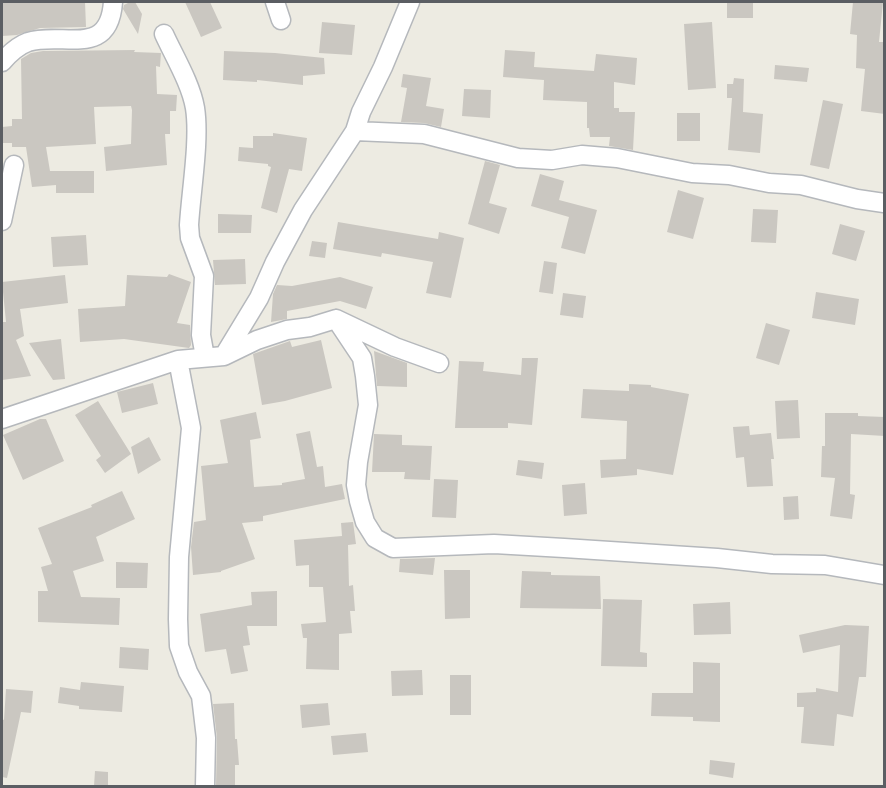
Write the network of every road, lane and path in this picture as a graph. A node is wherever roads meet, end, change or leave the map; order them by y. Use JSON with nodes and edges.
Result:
{"nodes":[{"id":1,"x":113,"y":2,"type":"edge"},
{"id":2,"x":274,"y":2,"type":"edge"},
{"id":3,"x":410,"y":2,"type":"edge"},
{"id":4,"x":281,"y":20,"type":"dead end"},
{"id":5,"x":164,"y":34,"type":"dead end"},
{"id":6,"x":2,"y":62,"type":"edge"},
{"id":7,"x":355,"y":131,"type":"junction"},
{"id":8,"x":14,"y":165,"type":"dead end"},
{"id":9,"x":885,"y":203,"type":"edge"},
{"id":10,"x":2,"y":221,"type":"edge"},
{"id":11,"x":336,"y":319,"type":"junction"},
{"id":12,"x":224,"y":356,"type":"junction"},
{"id":13,"x":205,"y":357,"type":"junction"},
{"id":14,"x":178,"y":360,"type":"junction"},
{"id":15,"x":439,"y":363,"type":"dead end"},
{"id":16,"x":2,"y":419,"type":"edge"},
{"id":17,"x":885,"y":575,"type":"edge"},
{"id":18,"x":205,"y":786,"type":"edge"}],
"edges":[{"from":1,"to":6,"type":"street"},
{"from":2,"to":4,"type":"street"},
{"from":3,"to":7,"type":"street"},
{"from":5,"to":13,"type":"street"},
{"from":7,"to":9,"type":"street"},
{"from":7,"to":12,"type":"street"},
{"from":8,"to":10,"type":"street"},
{"from":11,"to":12,"type":"street"},
{"from":11,"to":15,"type":"street"},
{"from":11,"to":17,"type":"street"},
{"from":12,"to":13,"type":"street"},
{"from":13,"to":14,"type":"street"},
{"from":14,"to":16,"type":"street"},
{"from":14,"to":18,"type":"street"}]}
